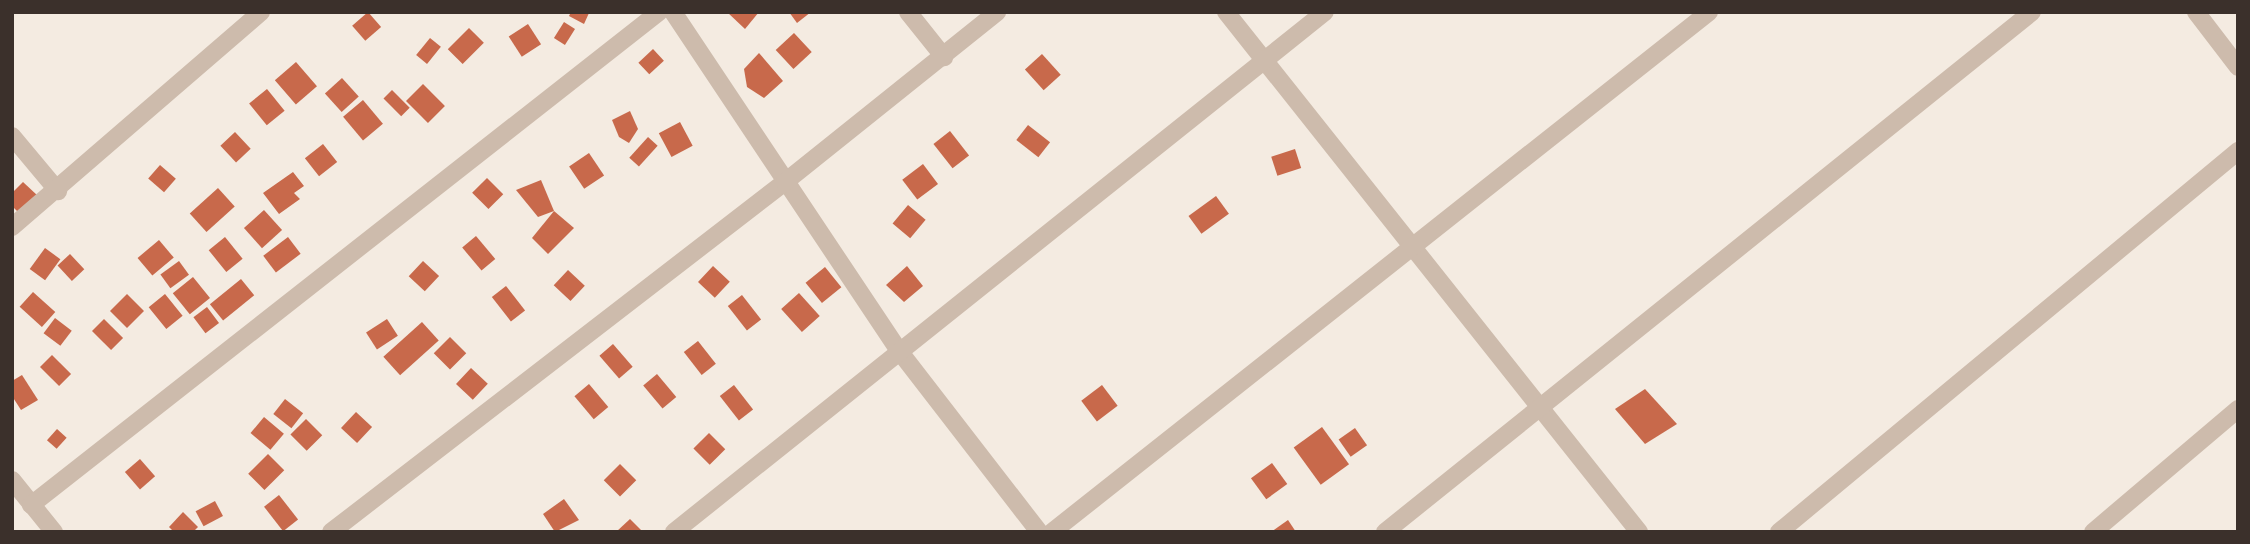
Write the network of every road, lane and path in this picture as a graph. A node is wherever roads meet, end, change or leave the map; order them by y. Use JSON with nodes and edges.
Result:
{"nodes":[{"id":1,"x":261,"y":12,"type":"edge"},
{"id":2,"x":659,"y":12,"type":"edge"},
{"id":3,"x":673,"y":12,"type":"edge"},
{"id":4,"x":908,"y":12,"type":"edge"},
{"id":5,"x":997,"y":12,"type":"edge"},
{"id":6,"x":1226,"y":12,"type":"edge"},
{"id":7,"x":1325,"y":12,"type":"edge"},
{"id":8,"x":1709,"y":12,"type":"edge"},
{"id":9,"x":2032,"y":12,"type":"edge"},
{"id":10,"x":2196,"y":12,"type":"edge"},
{"id":11,"x":944,"y":57,"type":"junction"},
{"id":12,"x":1265,"y":60,"type":"junction"},
{"id":13,"x":2238,"y":67,"type":"edge"},
{"id":14,"x":12,"y":136,"type":"edge"},
{"id":15,"x":2238,"y":151,"type":"edge"},
{"id":16,"x":785,"y":182,"type":"junction"},
{"id":17,"x":58,"y":191,"type":"junction"},
{"id":18,"x":12,"y":227,"type":"edge"},
{"id":19,"x":1415,"y":248,"type":"junction"},
{"id":20,"x":900,"y":352,"type":"junction"},
{"id":21,"x":1541,"y":408,"type":"junction"},
{"id":22,"x":2238,"y":409,"type":"edge"},
{"id":23,"x":12,"y":480,"type":"edge"},
{"id":24,"x":31,"y":505,"type":"junction"},
{"id":25,"x":54,"y":532,"type":"edge"},
{"id":26,"x":331,"y":532,"type":"edge"},
{"id":27,"x":674,"y":532,"type":"edge"},
{"id":28,"x":1039,"y":532,"type":"edge"},
{"id":29,"x":1052,"y":532,"type":"edge"},
{"id":30,"x":1385,"y":532,"type":"edge"},
{"id":31,"x":1639,"y":532,"type":"edge"},
{"id":32,"x":1779,"y":532,"type":"edge"},
{"id":33,"x":2093,"y":532,"type":"edge"}],
"edges":[{"from":1,"to":17,"type":"street"},
{"from":2,"to":24,"type":"street"},
{"from":3,"to":16,"type":"street"},
{"from":4,"to":11,"type":"street"},
{"from":5,"to":11,"type":"street"},
{"from":6,"to":12,"type":"street"},
{"from":7,"to":12,"type":"street"},
{"from":8,"to":19,"type":"street"},
{"from":9,"to":21,"type":"street"},
{"from":10,"to":13,"type":"street"},
{"from":11,"to":16,"type":"street"},
{"from":12,"to":19,"type":"street"},
{"from":12,"to":20,"type":"street"},
{"from":14,"to":17,"type":"street"},
{"from":15,"to":32,"type":"street"},
{"from":16,"to":20,"type":"street"},
{"from":16,"to":26,"type":"street"},
{"from":17,"to":18,"type":"street"},
{"from":19,"to":21,"type":"street"},
{"from":19,"to":29,"type":"street"},
{"from":20,"to":27,"type":"street"},
{"from":20,"to":28,"type":"street"},
{"from":21,"to":30,"type":"street"},
{"from":21,"to":31,"type":"street"},
{"from":22,"to":33,"type":"street"},
{"from":23,"to":24,"type":"street"},
{"from":24,"to":25,"type":"street"}]}
